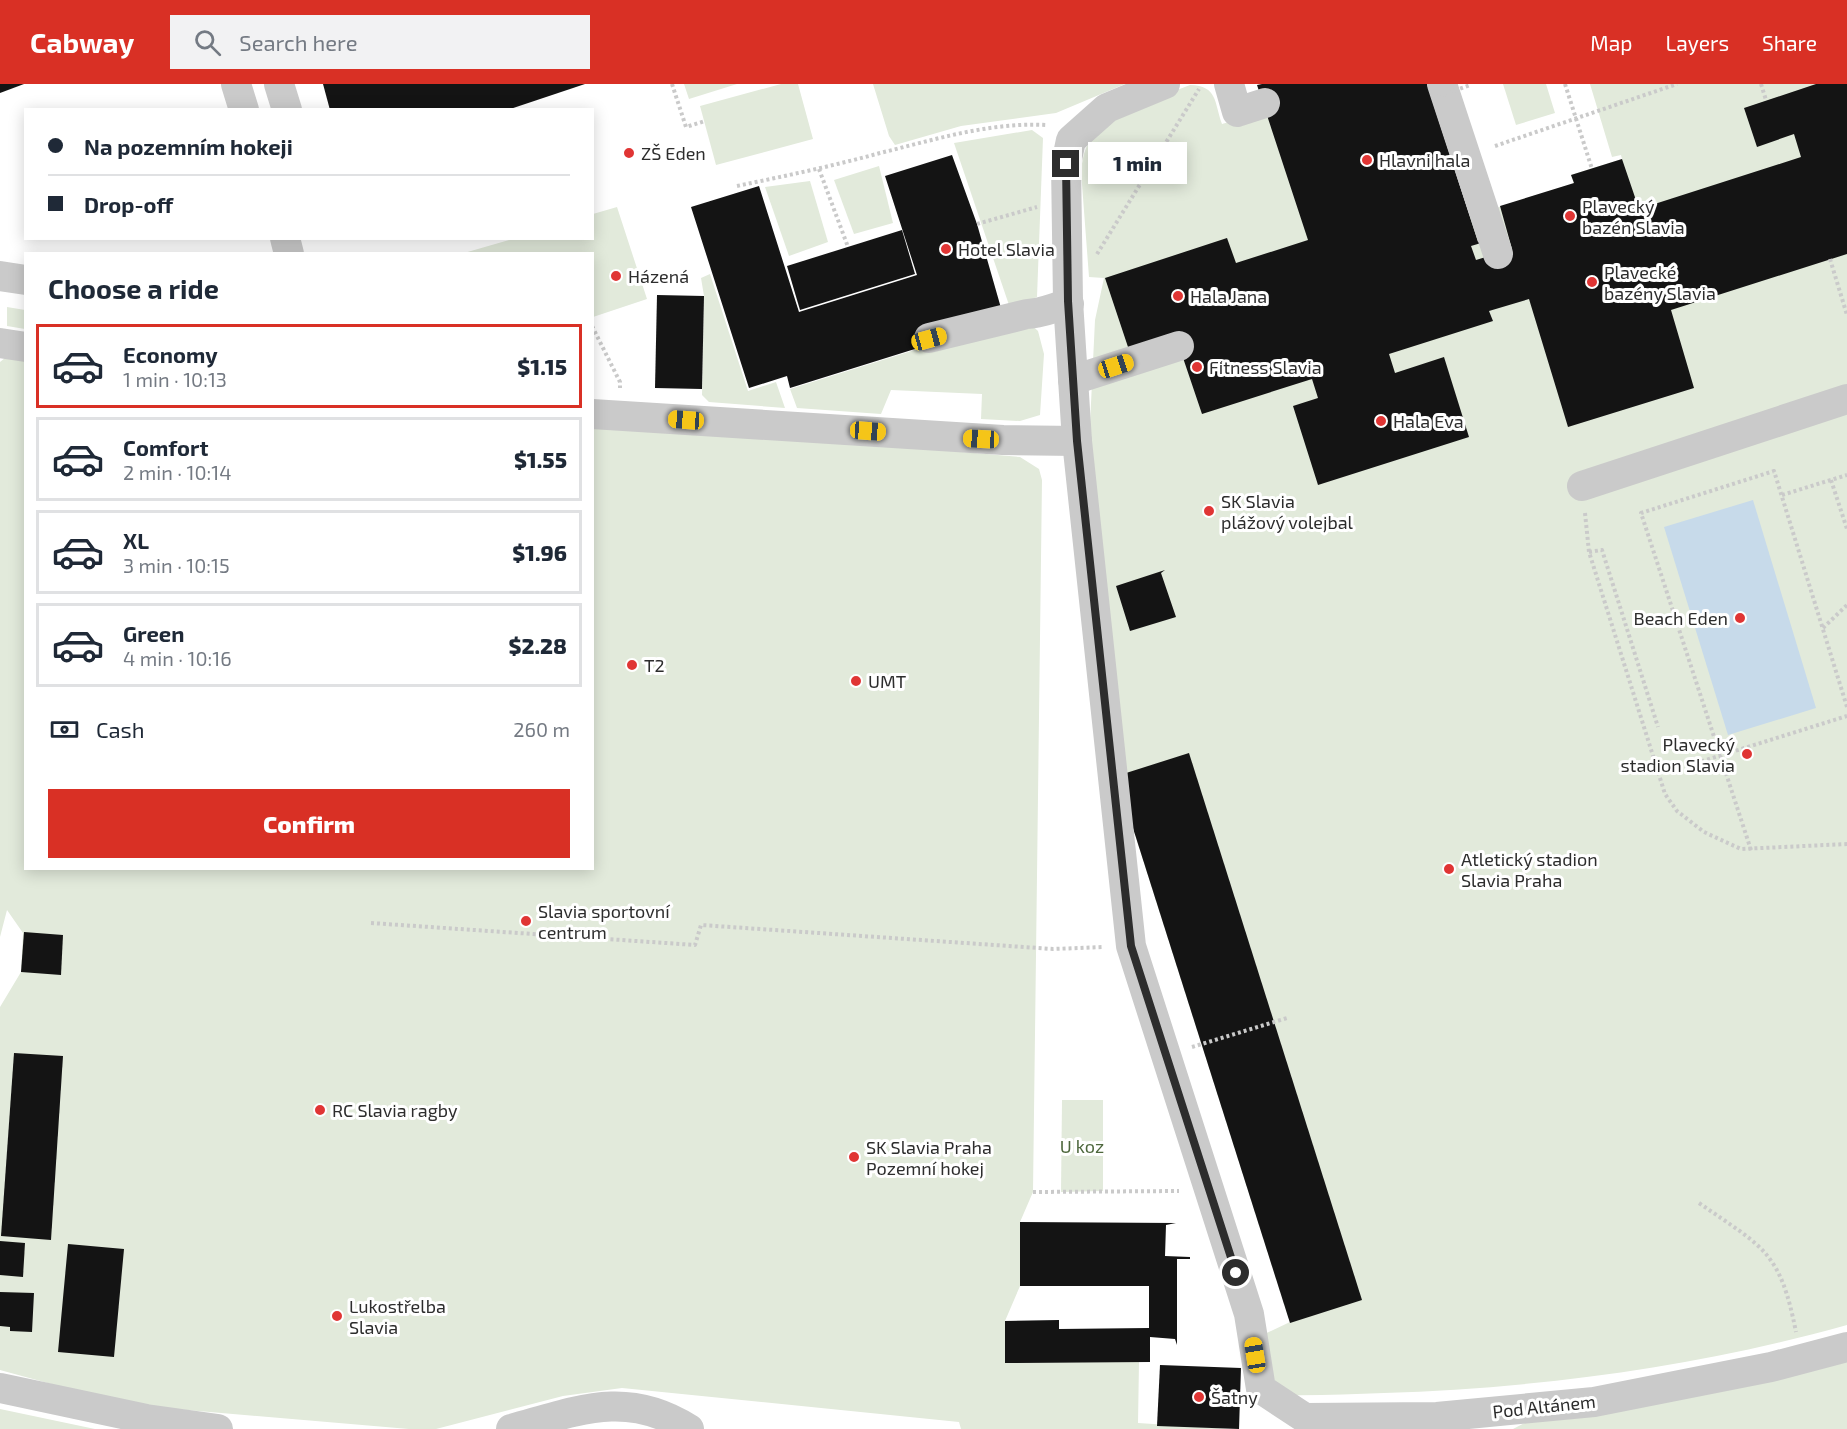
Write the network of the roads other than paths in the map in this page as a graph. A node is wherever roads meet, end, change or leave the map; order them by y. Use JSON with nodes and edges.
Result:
{"nodes":[{"id":1,"x":237,"y":84,"type":"edge"},
{"id":2,"x":279,"y":84,"type":"edge"},
{"id":3,"x":1165,"y":84,"type":"edge"},
{"id":4,"x":1228,"y":84,"type":"edge"},
{"id":5,"x":1448,"y":89,"type":"edge"},
{"id":6,"x":1265,"y":103,"type":"dead end"},
{"id":7,"x":243,"y":108,"type":"edge"},
{"id":8,"x":286,"y":108,"type":"edge"},
{"id":9,"x":1498,"y":254,"type":"dead end"},
{"id":10,"x":0,"y":276,"type":"edge"},
{"id":11,"x":24,"y":280,"type":"edge"},
{"id":12,"x":1069,"y":304,"type":"junction"},
{"id":13,"x":929,"y":339,"type":"dead end"},
{"id":14,"x":0,"y":343,"type":"edge"},
{"id":15,"x":24,"y":346,"type":"edge"},
{"id":16,"x":1179,"y":346,"type":"dead end"},
{"id":17,"x":1073,"y":380,"type":"junction"},
{"id":18,"x":1847,"y":399,"type":"edge"},
{"id":19,"x":605,"y":414,"type":"edge"},
{"id":20,"x":1077,"y":441,"type":"junction"},
{"id":21,"x":1582,"y":486,"type":"road end"},
{"id":22,"x":1847,"y":1347,"type":"edge"},
{"id":23,"x":0,"y":1388,"type":"edge"},
{"id":24,"x":218,"y":1429,"type":"edge"},
{"id":25,"x":511,"y":1429,"type":"edge"},
{"id":26,"x":689,"y":1429,"type":"edge"}],
"edges":[{"from":1,"to":7,"type":"lane"},
{"from":2,"to":8,"type":"lane"},
{"from":3,"to":12,"type":"lane","name":"Pod Altánem"},
{"from":4,"to":6,"type":"lane"},
{"from":5,"to":9,"type":"lane"},
{"from":10,"to":11,"type":"lane"},
{"from":12,"to":13,"type":"lane"},
{"from":12,"to":17,"type":"lane","name":"Pod Altánem"},
{"from":14,"to":15,"type":"lane"},
{"from":16,"to":17,"type":"lane"},
{"from":17,"to":20,"type":"lane","name":"Pod Altánem"},
{"from":18,"to":21,"type":"lane"},
{"from":19,"to":20,"type":"lane"},
{"from":20,"to":22,"type":"lane","name":"Pod Altánem"},
{"from":23,"to":24,"type":"lane"},
{"from":25,"to":26,"type":"lane"}]}
